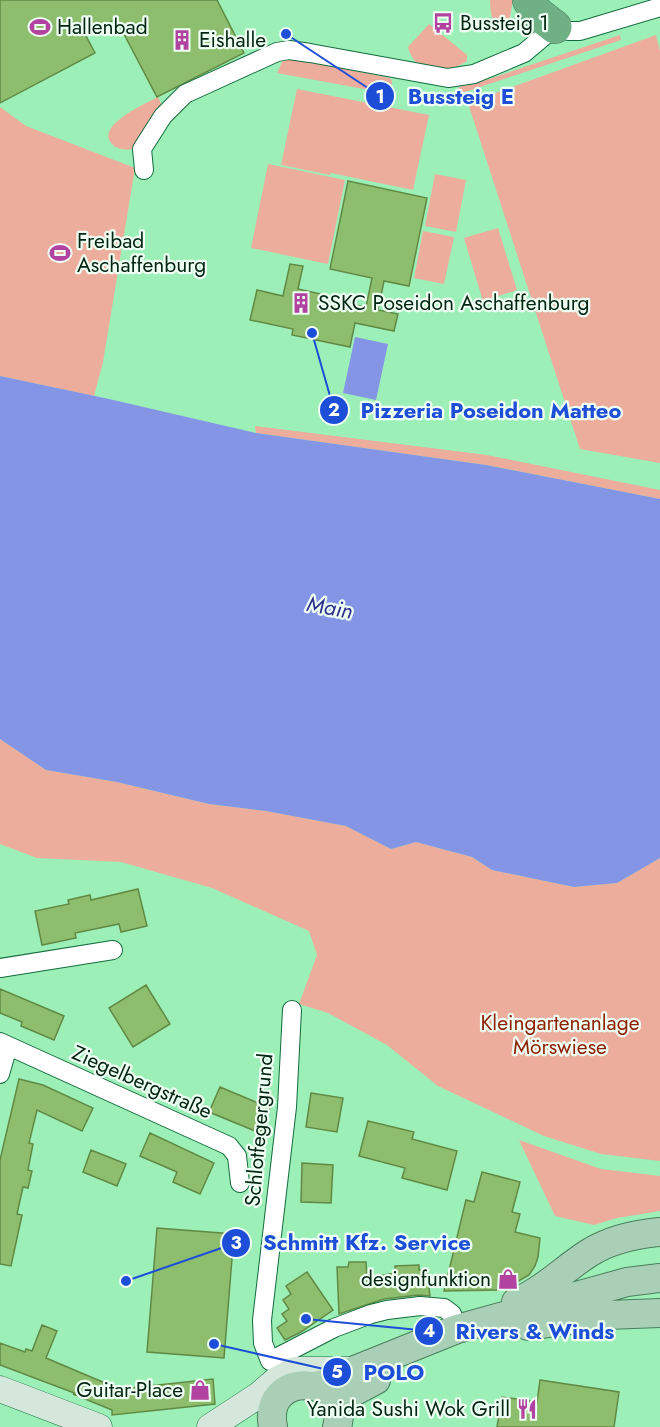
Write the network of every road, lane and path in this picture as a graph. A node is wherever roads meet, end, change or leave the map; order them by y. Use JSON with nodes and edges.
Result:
{"nodes":[{"id":1,"x":529,"y":0,"type":"edge"},
{"id":2,"x":660,"y":7,"type":"edge"},
{"id":3,"x":555,"y":27,"type":"junction"},
{"id":4,"x":144,"y":170,"type":"dead end"},
{"id":5,"x":113,"y":950,"type":"dead end"},
{"id":6,"x":0,"y":968,"type":"edge"},
{"id":7,"x":292,"y":1010,"type":"dead end"},
{"id":8,"x":4,"y":1044,"type":"edge"},
{"id":9,"x":0,"y":1074,"type":"edge"},
{"id":10,"x":240,"y":1183,"type":"dead end"},
{"id":11,"x":660,"y":1232,"type":"edge"},
{"id":12,"x":660,"y":1278,"type":"edge"},
{"id":13,"x":566,"y":1299,"type":"junction"},
{"id":14,"x":660,"y":1313,"type":"edge"},
{"id":15,"x":457,"y":1329,"type":"junction"},
{"id":16,"x":488,"y":1331,"type":"junction"},
{"id":17,"x":355,"y":1370,"type":"junction"},
{"id":18,"x":315,"y":1386,"type":"junction"},
{"id":19,"x":0,"y":1389,"type":"edge"},
{"id":20,"x":274,"y":1416,"type":"edge"},
{"id":21,"x":342,"y":1420,"type":"edge"},
{"id":22,"x":99,"y":1427,"type":"edge"},
{"id":23,"x":210,"y":1427,"type":"edge"},
{"id":24,"x":233,"y":1427,"type":"edge"}],
"edges":[{"from":1,"to":3,"type":"highway"},
{"from":2,"to":3,"type":"street"},
{"from":3,"to":4,"type":"street"},
{"from":5,"to":6,"type":"street"},
{"from":7,"to":15,"type":"street","name":"Schlotfegergrund"},
{"from":8,"to":9,"type":"street"},
{"from":8,"to":10,"type":"street","name":"Ziegelbergstraße"},
{"from":11,"to":15,"type":"main road"},
{"from":12,"to":13,"type":"main road"},
{"from":13,"to":15,"type":"main road"},
{"from":13,"to":16,"type":"main road"},
{"from":14,"to":16,"type":"main road"},
{"from":15,"to":17,"type":"main road"},
{"from":16,"to":21,"type":"main road"},
{"from":17,"to":18,"type":"main road"},
{"from":17,"to":23,"type":"main road"},
{"from":18,"to":20,"type":"main road"},
{"from":18,"to":21,"type":"main road"},
{"from":19,"to":22,"type":"main road"},
{"from":20,"to":24,"type":"main road"}]}
